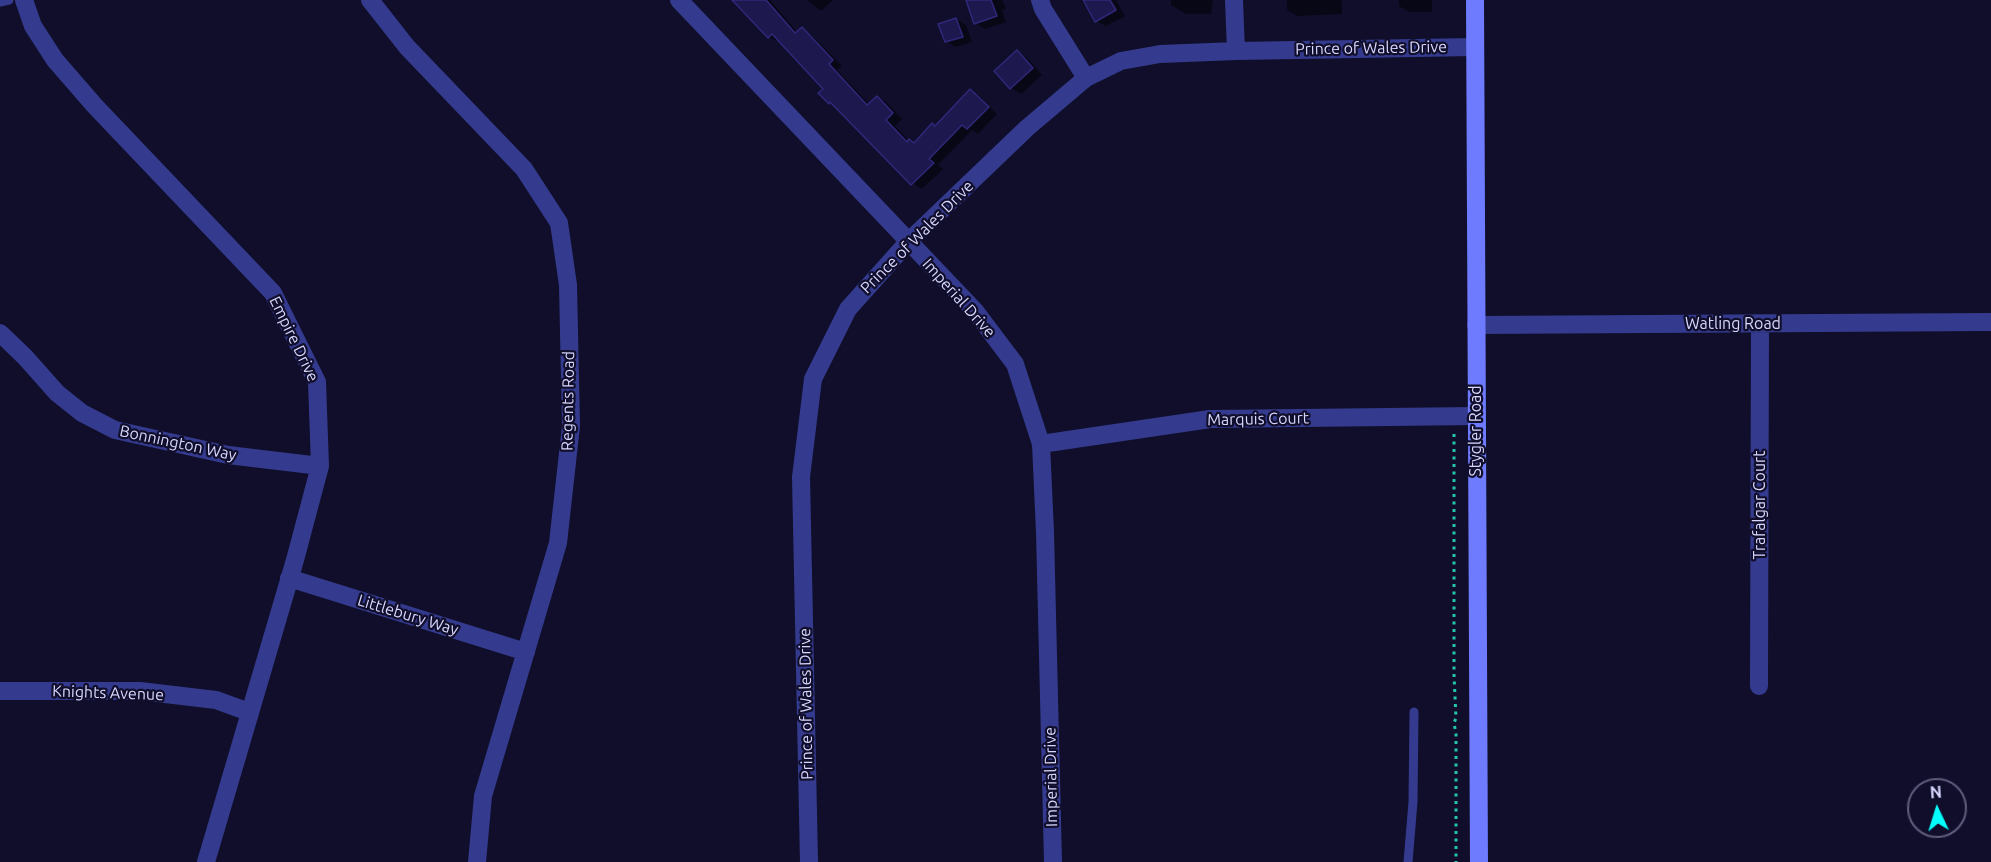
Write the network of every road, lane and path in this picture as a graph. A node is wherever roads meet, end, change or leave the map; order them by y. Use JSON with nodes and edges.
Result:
{"nodes":[{"id":1,"x":9,"y":0,"type":"edge"},
{"id":2,"x":24,"y":0,"type":"edge"},
{"id":3,"x":369,"y":0,"type":"edge"},
{"id":4,"x":679,"y":0,"type":"edge"},
{"id":5,"x":1040,"y":0,"type":"edge"},
{"id":6,"x":1234,"y":0,"type":"edge"},
{"id":7,"x":1475,"y":0,"type":"edge"},
{"id":8,"x":0,"y":2,"type":"edge"},
{"id":9,"x":1475,"y":47,"type":"junction"},
{"id":10,"x":1236,"y":51,"type":"junction"},
{"id":11,"x":1086,"y":78,"type":"junction"},
{"id":12,"x":908,"y":242,"type":"junction"},
{"id":13,"x":1991,"y":322,"type":"edge"},
{"id":14,"x":1760,"y":324,"type":"junction"},
{"id":15,"x":1476,"y":325,"type":"junction"},
{"id":16,"x":0,"y":333,"type":"edge"},
{"id":17,"x":1476,"y":416,"type":"junction"},
{"id":18,"x":1449,"y":433,"type":"dead end"},
{"id":19,"x":1041,"y":444,"type":"junction"},
{"id":20,"x":320,"y":466,"type":"junction"},
{"id":21,"x":289,"y":578,"type":"junction"},
{"id":22,"x":526,"y":652,"type":"junction"},
{"id":23,"x":1759,"y":686,"type":"dead end"},
{"id":24,"x":0,"y":691,"type":"edge"},
{"id":25,"x":249,"y":712,"type":"junction"},
{"id":26,"x":1414,"y":712,"type":"dead end"},
{"id":27,"x":206,"y":862,"type":"edge"},
{"id":28,"x":477,"y":862,"type":"edge"},
{"id":29,"x":809,"y":862,"type":"edge"},
{"id":30,"x":1053,"y":862,"type":"edge"},
{"id":31,"x":1408,"y":862,"type":"edge"},
{"id":32,"x":1456,"y":862,"type":"edge"},
{"id":33,"x":1479,"y":862,"type":"edge"}],
"edges":[{"from":1,"to":8,"type":"lane"},
{"from":2,"to":20,"type":"street","name":"Empire Drive"},
{"from":3,"to":22,"type":"street","name":"Regents Road"},
{"from":4,"to":12,"type":"street","name":"Imperial Drive"},
{"from":5,"to":11,"type":"street"},
{"from":6,"to":10,"type":"street"},
{"from":7,"to":9,"type":"main road","name":"Stygler Road"},
{"from":9,"to":10,"type":"street","name":"Prince of Wales Drive"},
{"from":9,"to":15,"type":"main road","name":"Stygler Road"},
{"from":10,"to":11,"type":"street","name":"Prince of Wales Drive"},
{"from":11,"to":12,"type":"street","name":"Prince of Wales Drive"},
{"from":12,"to":19,"type":"street","name":"Imperial Drive"},
{"from":12,"to":29,"type":"street","name":"Prince of Wales Drive"},
{"from":13,"to":14,"type":"street","name":"Watling Road"},
{"from":14,"to":15,"type":"street","name":"Watling Road"},
{"from":14,"to":23,"type":"street","name":"Trafalgar Court"},
{"from":15,"to":17,"type":"main road","name":"Stygler Road"},
{"from":16,"to":20,"type":"street","name":"Bonnington Way"},
{"from":17,"to":19,"type":"street","name":"Marquis Court"},
{"from":17,"to":33,"type":"main road","name":"Stygler Road"},
{"from":18,"to":32,"type":"path"},
{"from":19,"to":30,"type":"street","name":"Imperial Drive"},
{"from":20,"to":21,"type":"street","name":"Empire Drive"},
{"from":21,"to":22,"type":"street","name":"Littlebury Way"},
{"from":21,"to":25,"type":"street","name":"Empire Drive"},
{"from":22,"to":28,"type":"street","name":"Regents Road"},
{"from":24,"to":25,"type":"street","name":"Knights Avenue"},
{"from":25,"to":27,"type":"street","name":"Empire Drive"},
{"from":26,"to":31,"type":"lane"}]}
